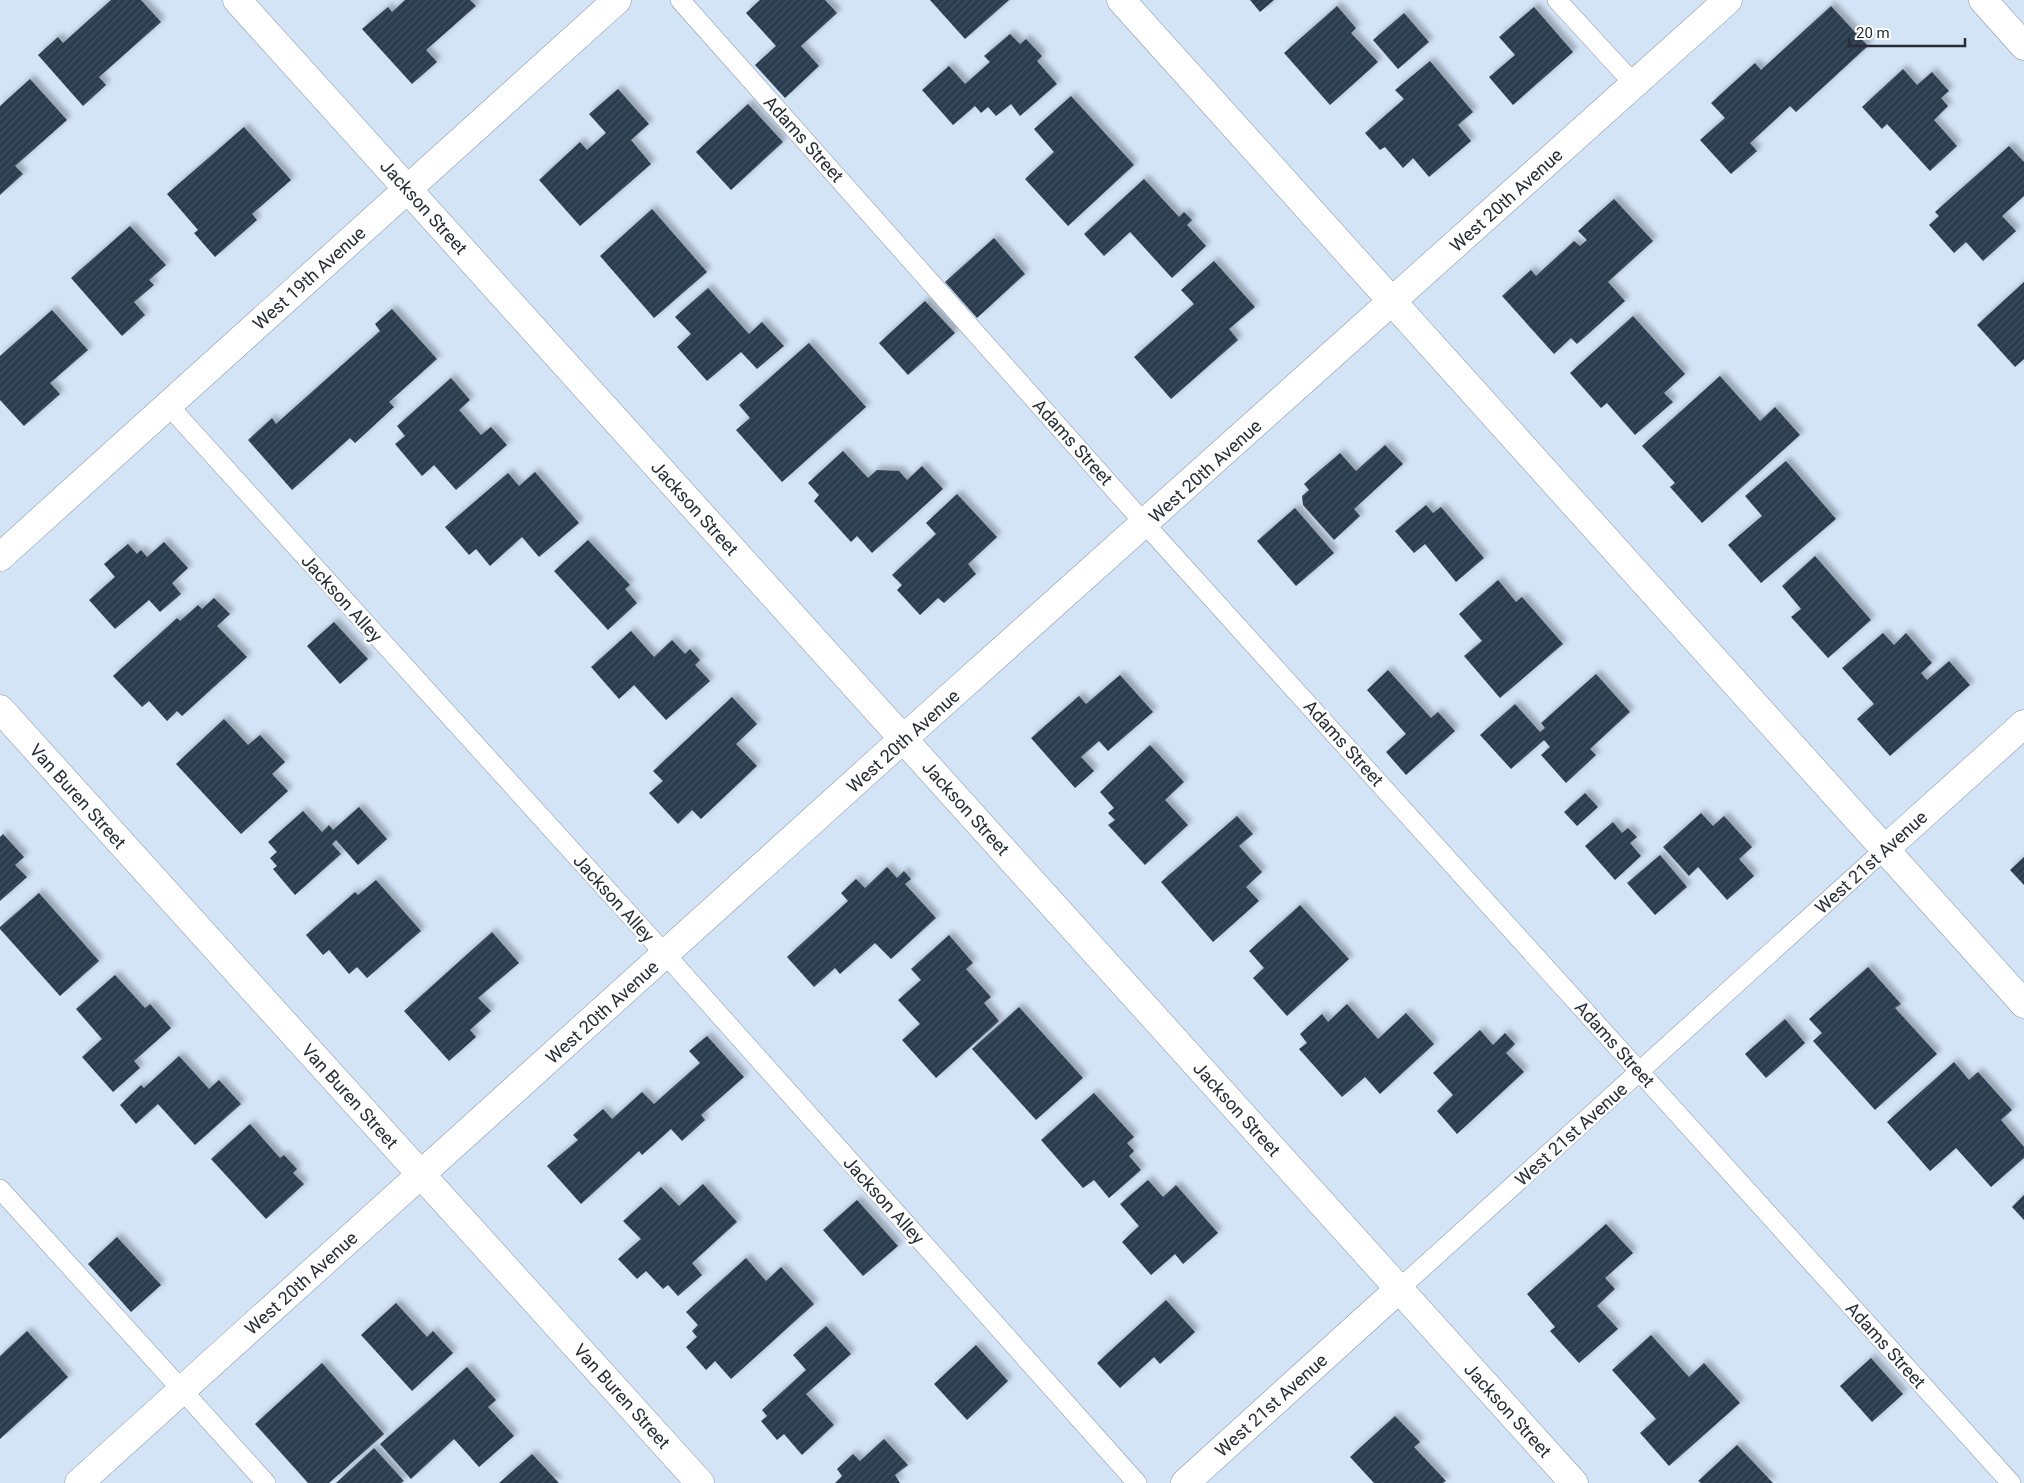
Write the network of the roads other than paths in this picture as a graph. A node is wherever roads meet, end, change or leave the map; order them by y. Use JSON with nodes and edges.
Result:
{"nodes":[{"id":1,"x":238,"y":0,"type":"edge"},
{"id":2,"x":617,"y":0,"type":"edge"},
{"id":3,"x":680,"y":0,"type":"edge"},
{"id":4,"x":1121,"y":0,"type":"edge"},
{"id":5,"x":1557,"y":0,"type":"edge"},
{"id":6,"x":1728,"y":0,"type":"edge"},
{"id":7,"x":1983,"y":0,"type":"edge"},
{"id":8,"x":2024,"y":46,"type":"edge"},
{"id":9,"x":1634,"y":84,"type":"junction"},
{"id":10,"x":408,"y":189,"type":"junction"},
{"id":11,"x":1393,"y":302,"type":"junction"},
{"id":12,"x":168,"y":406,"type":"junction"},
{"id":13,"x":1145,"y":524,"type":"junction"},
{"id":14,"x":0,"y":556,"type":"edge"},
{"id":15,"x":0,"y":709,"type":"edge"},
{"id":16,"x":2024,"y":724,"type":"edge"},
{"id":17,"x":903,"y":739,"type":"junction"},
{"id":18,"x":1884,"y":850,"type":"junction"},
{"id":19,"x":666,"y":955,"type":"junction"},
{"id":20,"x":2024,"y":1004,"type":"edge"},
{"id":21,"x":1640,"y":1072,"type":"junction"},
{"id":22,"x":422,"y":1175,"type":"junction"},
{"id":23,"x":0,"y":1189,"type":"edge"},
{"id":24,"x":1399,"y":1289,"type":"junction"},
{"id":25,"x":182,"y":1390,"type":"junction"},
{"id":26,"x":79,"y":1483,"type":"edge"},
{"id":27,"x":266,"y":1483,"type":"edge"},
{"id":28,"x":700,"y":1483,"type":"edge"},
{"id":29,"x":1137,"y":1483,"type":"edge"},
{"id":30,"x":1185,"y":1483,"type":"edge"},
{"id":31,"x":1574,"y":1483,"type":"edge"},
{"id":32,"x":2011,"y":1483,"type":"edge"}],
"edges":[{"from":1,"to":10,"type":"street","name":"Jackson Street"},
{"from":2,"to":10,"type":"street","name":"West 19th Avenue"},
{"from":3,"to":13,"type":"lane","name":"Adams Street"},
{"from":4,"to":11,"type":"street"},
{"from":5,"to":9,"type":"lane"},
{"from":6,"to":9,"type":"street","name":"West 20th Avenue"},
{"from":7,"to":8,"type":"street"},
{"from":9,"to":11,"type":"street","name":"West 20th Avenue"},
{"from":10,"to":12,"type":"street","name":"West 19th Avenue"},
{"from":10,"to":17,"type":"street","name":"Jackson Street"},
{"from":11,"to":13,"type":"street","name":"West 20th Avenue"},
{"from":11,"to":18,"type":"street"},
{"from":12,"to":14,"type":"street","name":"West 19th Avenue"},
{"from":12,"to":19,"type":"lane","name":"Jackson Alley"},
{"from":13,"to":17,"type":"street","name":"West 20th Avenue"},
{"from":13,"to":21,"type":"lane","name":"Adams Street"},
{"from":15,"to":22,"type":"street","name":"Van Buren Street"},
{"from":16,"to":18,"type":"street","name":"West 21st Avenue"},
{"from":17,"to":19,"type":"street","name":"West 20th Avenue"},
{"from":17,"to":24,"type":"street","name":"Jackson Street"},
{"from":18,"to":20,"type":"street"},
{"from":18,"to":21,"type":"lane","name":"West 21st Avenue"},
{"from":19,"to":22,"type":"street","name":"West 20th Avenue"},
{"from":19,"to":29,"type":"lane","name":"Jackson Alley"},
{"from":21,"to":24,"type":"lane","name":"West 21st Avenue"},
{"from":21,"to":32,"type":"lane","name":"Adams Street"},
{"from":22,"to":25,"type":"street","name":"West 20th Avenue"},
{"from":22,"to":28,"type":"street","name":"Van Buren Street"},
{"from":23,"to":25,"type":"lane"},
{"from":24,"to":30,"type":"street","name":"West 21st Avenue"},
{"from":24,"to":31,"type":"street","name":"Jackson Street"},
{"from":25,"to":26,"type":"street","name":"West 20th Avenue"},
{"from":25,"to":27,"type":"lane"}]}
